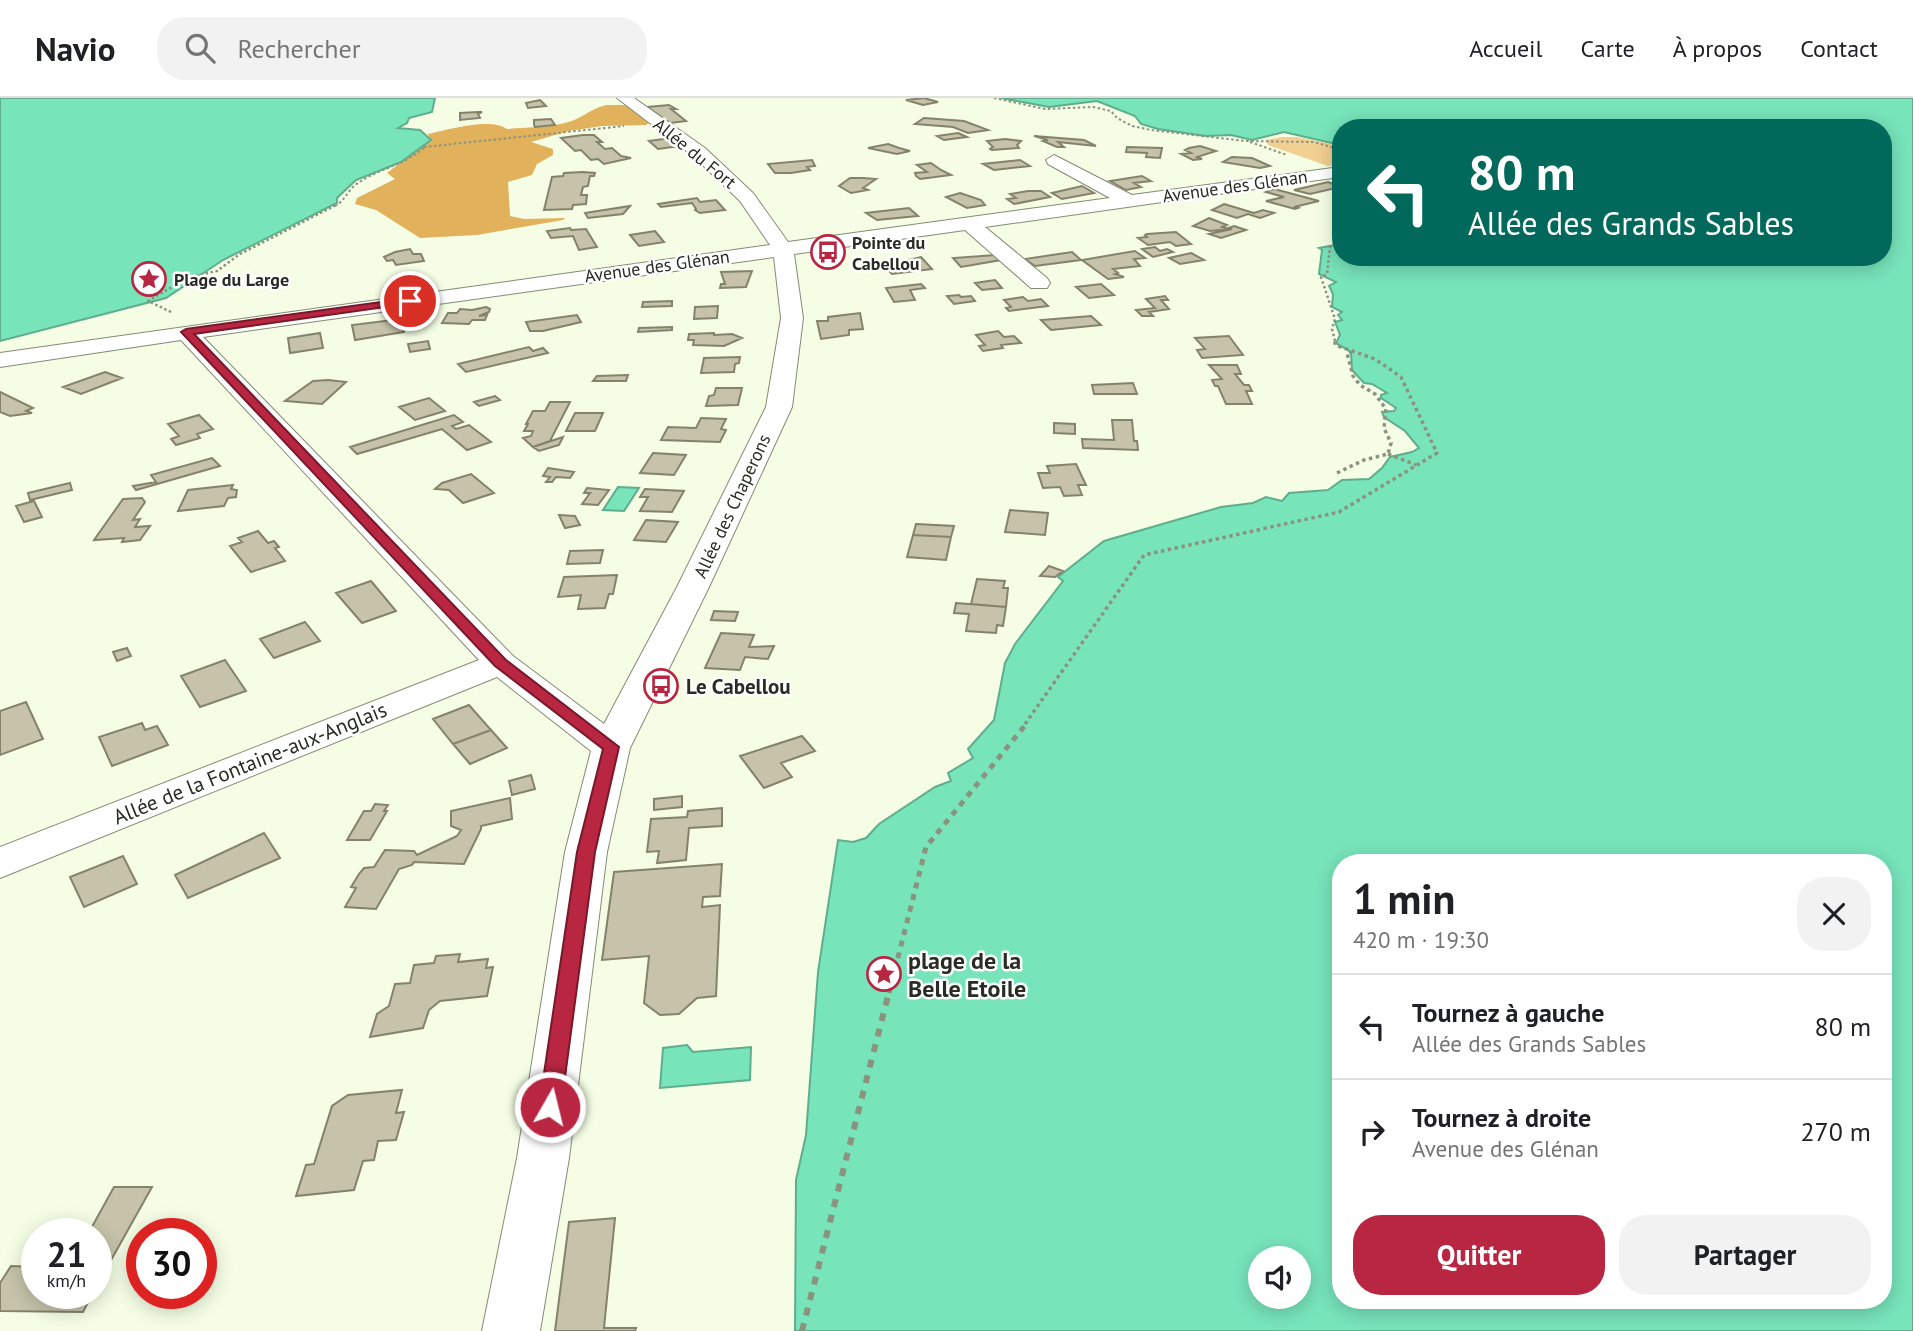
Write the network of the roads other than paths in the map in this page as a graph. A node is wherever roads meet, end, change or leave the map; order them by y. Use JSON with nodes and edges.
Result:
{"nodes":[{"id":1,"x":624,"y":98,"type":"edge"},
{"id":2,"x":1054,"y":160,"type":"dead end"},
{"id":3,"x":1332,"y":173,"type":"edge"},
{"id":4,"x":1129,"y":201,"type":"junction"},
{"id":5,"x":970,"y":223,"type":"junction"},
{"id":6,"x":783,"y":249,"type":"junction"},
{"id":7,"x":1039,"y":283,"type":"dead end"},
{"id":8,"x":192,"y":331,"type":"junction"},
{"id":9,"x":0,"y":360,"type":"edge"},
{"id":10,"x":501,"y":663,"type":"junction"},
{"id":11,"x":611,"y":747,"type":"junction"},
{"id":12,"x":0,"y":863,"type":"edge"},
{"id":13,"x":511,"y":1331,"type":"edge"}],
"edges":[{"from":1,"to":6,"type":"street","name":"Allée du Fort"},
{"from":2,"to":4,"type":"street"},
{"from":3,"to":4,"type":"street","name":"Avenue des Glénan"},
{"from":4,"to":5,"type":"street","name":"Avenue des Glénan"},
{"from":5,"to":6,"type":"street","name":"Avenue des Glénan"},
{"from":5,"to":7,"type":"street"},
{"from":6,"to":8,"type":"street","name":"Avenue des Glénan"},
{"from":6,"to":11,"type":"street","name":"Allée des Chaperons"},
{"from":8,"to":9,"type":"street","name":"Avenue des Glénan"},
{"from":8,"to":10,"type":"street"},
{"from":10,"to":11,"type":"street"},
{"from":10,"to":12,"type":"street","name":"Allée de la Fontaine-aux-Anglais"},
{"from":11,"to":13,"type":"street","name":"Allée des Chaperons"}]}
